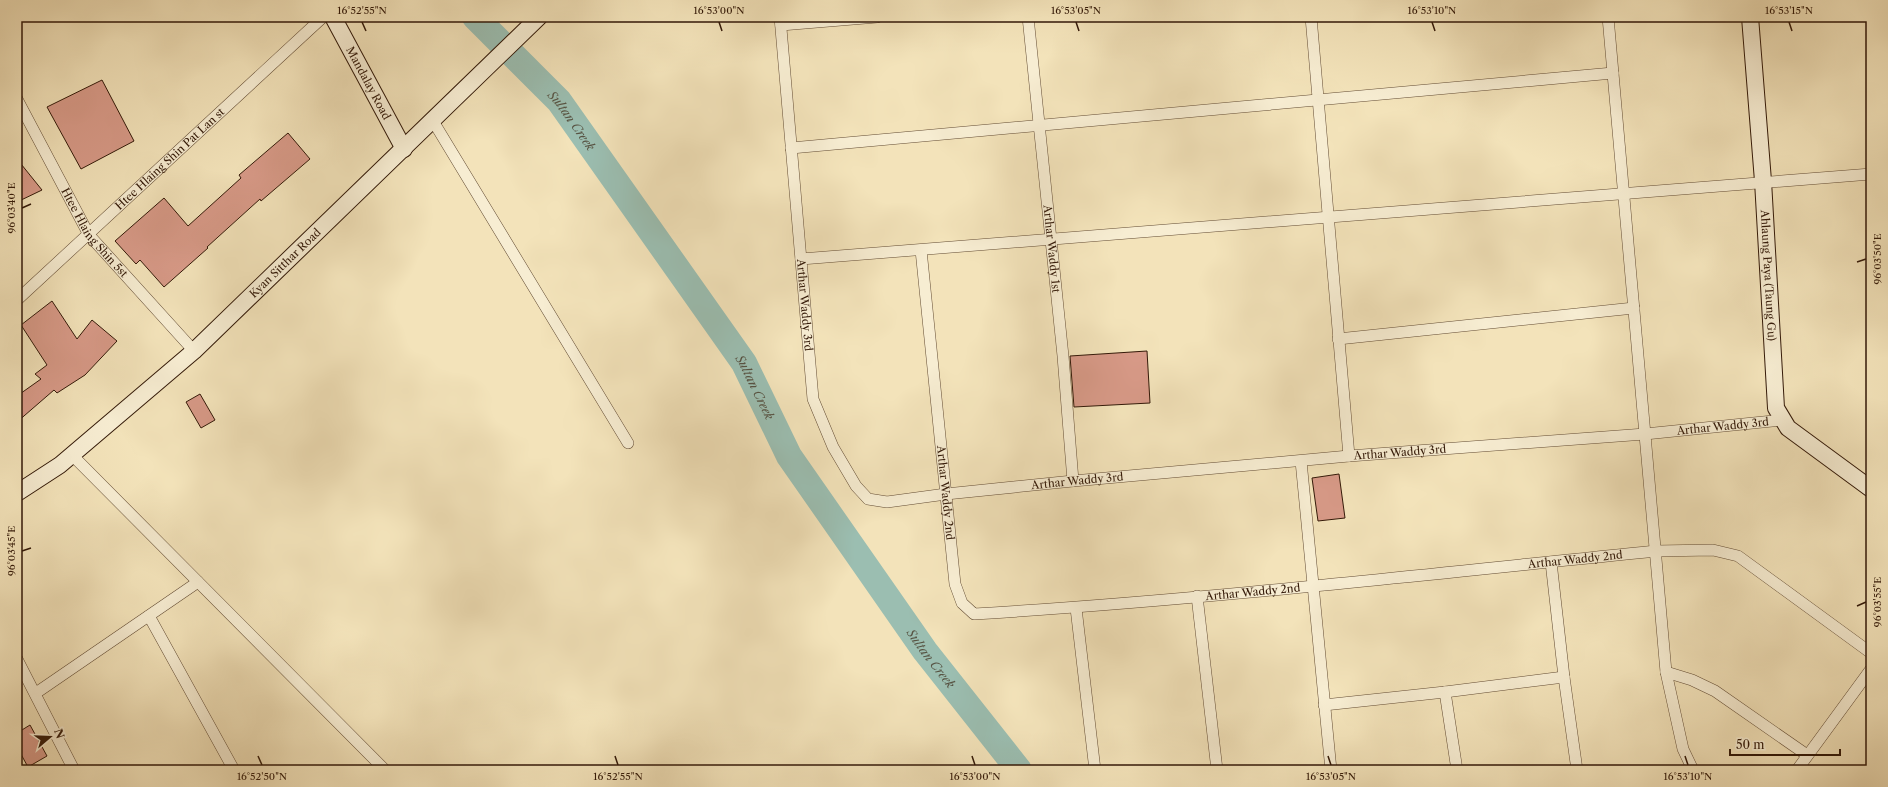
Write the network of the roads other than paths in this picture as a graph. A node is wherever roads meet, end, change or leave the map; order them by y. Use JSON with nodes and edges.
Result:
{"nodes":[{"id":1,"x":323,"y":17,"type":"edge"},
{"id":2,"x":333,"y":17,"type":"edge"},
{"id":3,"x":539,"y":17,"type":"edge"},
{"id":4,"x":877,"y":17,"type":"edge"},
{"id":5,"x":1028,"y":17,"type":"edge"},
{"id":6,"x":1311,"y":17,"type":"edge"},
{"id":7,"x":1608,"y":17,"type":"edge"},
{"id":8,"x":1750,"y":17,"type":"edge"},
{"id":9,"x":781,"y":21,"type":"edge"},
{"id":10,"x":1613,"y":73,"type":"junction"},
{"id":11,"x":17,"y":99,"type":"edge"},
{"id":12,"x":1318,"y":100,"type":"junction"},
{"id":13,"x":433,"y":120,"type":"junction"},
{"id":14,"x":1039,"y":126,"type":"junction"},
{"id":15,"x":792,"y":148,"type":"junction"},
{"id":16,"x":404,"y":149,"type":"junction"},
{"id":17,"x":1871,"y":174,"type":"edge"},
{"id":18,"x":1764,"y":181,"type":"junction"},
{"id":19,"x":1624,"y":193,"type":"junction"},
{"id":20,"x":1328,"y":217,"type":"junction"},
{"id":21,"x":89,"y":235,"type":"junction"},
{"id":22,"x":1050,"y":239,"type":"junction"},
{"id":23,"x":921,"y":250,"type":"junction"},
{"id":24,"x":801,"y":259,"type":"junction"},
{"id":25,"x":17,"y":300,"type":"edge"},
{"id":26,"x":1634,"y":308,"type":"junction"},
{"id":27,"x":1338,"y":339,"type":"junction"},
{"id":28,"x":194,"y":351,"type":"junction"},
{"id":29,"x":1783,"y":420,"type":"junction"},
{"id":30,"x":1646,"y":434,"type":"junction"},
{"id":31,"x":628,"y":443,"type":"dead end"},
{"id":32,"x":72,"y":455,"type":"junction"},
{"id":33,"x":1349,"y":456,"type":"junction"},
{"id":34,"x":1301,"y":461,"type":"junction"},
{"id":35,"x":1073,"y":481,"type":"junction"},
{"id":36,"x":1871,"y":489,"type":"edge"},
{"id":37,"x":17,"y":493,"type":"edge"},
{"id":38,"x":946,"y":494,"type":"junction"},
{"id":39,"x":1656,"y":551,"type":"junction"},
{"id":40,"x":1551,"y":562,"type":"junction"},
{"id":41,"x":198,"y":582,"type":"junction"},
{"id":42,"x":1313,"y":587,"type":"junction"},
{"id":43,"x":1197,"y":596,"type":"junction"},
{"id":44,"x":1076,"y":608,"type":"junction"},
{"id":45,"x":149,"y":616,"type":"junction"},
{"id":46,"x":1871,"y":653,"type":"edge"},
{"id":47,"x":17,"y":659,"type":"edge"},
{"id":48,"x":1871,"y":669,"type":"edge"},
{"id":49,"x":1666,"y":672,"type":"junction"},
{"id":50,"x":1564,"y":677,"type":"junction"},
{"id":51,"x":1445,"y":692,"type":"junction"},
{"id":52,"x":36,"y":693,"type":"junction"},
{"id":53,"x":1324,"y":705,"type":"junction"},
{"id":54,"x":1807,"y":755,"type":"junction"},
{"id":55,"x":74,"y":770,"type":"edge"},
{"id":56,"x":234,"y":770,"type":"edge"},
{"id":57,"x":385,"y":770,"type":"edge"},
{"id":58,"x":1095,"y":770,"type":"edge"},
{"id":59,"x":1217,"y":770,"type":"edge"},
{"id":60,"x":1331,"y":770,"type":"edge"},
{"id":61,"x":1457,"y":770,"type":"edge"},
{"id":62,"x":1578,"y":770,"type":"edge"},
{"id":63,"x":1693,"y":770,"type":"edge"},
{"id":64,"x":1797,"y":770,"type":"edge"}],
"edges":[{"from":1,"to":21,"type":"street","name":"Htee Hlaing Shin Pat Lan st"},
{"from":2,"to":16,"type":"main road","name":"Mandalay Road"},
{"from":3,"to":13,"type":"main road","name":"Kyan Sitthar Road"},
{"from":4,"to":9,"type":"street"},
{"from":5,"to":14,"type":"street","name":"Arthar Waddy 1st"},
{"from":6,"to":12,"type":"street"},
{"from":7,"to":10,"type":"street"},
{"from":8,"to":18,"type":"main road","name":"Ahlaung Paya (Taung Gu)"},
{"from":9,"to":15,"type":"street","name":"Arthar Waddy 3rd"},
{"from":10,"to":12,"type":"street"},
{"from":10,"to":19,"type":"street"},
{"from":11,"to":21,"type":"street","name":"Htee Hlaing Shin 5st"},
{"from":12,"to":14,"type":"street"},
{"from":12,"to":20,"type":"street"},
{"from":13,"to":16,"type":"main road","name":"Kyan Sitthar Road"},
{"from":13,"to":31,"type":"street"},
{"from":14,"to":15,"type":"street"},
{"from":14,"to":22,"type":"street","name":"Arthar Waddy 1st"},
{"from":15,"to":24,"type":"street","name":"Arthar Waddy 3rd"},
{"from":16,"to":28,"type":"main road","name":"Kyan Sitthar Road"},
{"from":17,"to":18,"type":"street"},
{"from":18,"to":19,"type":"street"},
{"from":18,"to":29,"type":"main road","name":"Ahlaung Paya (Taung Gu)"},
{"from":19,"to":20,"type":"street"},
{"from":19,"to":26,"type":"street"},
{"from":20,"to":22,"type":"street"},
{"from":20,"to":27,"type":"street"},
{"from":21,"to":25,"type":"street","name":"Htee Hlaing Shin Pat Lan st"},
{"from":21,"to":28,"type":"street","name":"Htee Hlaing Shin 5st"},
{"from":22,"to":23,"type":"street"},
{"from":22,"to":35,"type":"street","name":"Arthar Waddy 1st"},
{"from":23,"to":24,"type":"street"},
{"from":23,"to":38,"type":"street","name":"Arthar Waddy 2nd"},
{"from":24,"to":38,"type":"street","name":"Arthar Waddy 3rd"},
{"from":26,"to":27,"type":"street"},
{"from":26,"to":30,"type":"street"},
{"from":27,"to":33,"type":"street"},
{"from":28,"to":32,"type":"main road","name":"Kyan Sitthar Road"},
{"from":29,"to":30,"type":"street","name":"Arthar Waddy 3rd"},
{"from":29,"to":36,"type":"main road","name":"Ahlaung Paya (Taung Gu)"},
{"from":30,"to":33,"type":"street","name":"Arthar Waddy 3rd"},
{"from":30,"to":39,"type":"street"},
{"from":32,"to":37,"type":"main road","name":"Kyan Sitthar Road"},
{"from":32,"to":41,"type":"street"},
{"from":33,"to":34,"type":"street","name":"Arthar Waddy 3rd"},
{"from":34,"to":35,"type":"street","name":"Arthar Waddy 3rd"},
{"from":34,"to":42,"type":"street"},
{"from":35,"to":38,"type":"street","name":"Arthar Waddy 3rd"},
{"from":38,"to":44,"type":"street","name":"Arthar Waddy 2nd"},
{"from":39,"to":40,"type":"street","name":"Arthar Waddy 2nd"},
{"from":39,"to":46,"type":"street","name":"Arthar Waddy 2nd"},
{"from":39,"to":49,"type":"street"},
{"from":40,"to":42,"type":"street","name":"Arthar Waddy 2nd"},
{"from":40,"to":50,"type":"street"},
{"from":41,"to":45,"type":"street"},
{"from":41,"to":57,"type":"street"},
{"from":42,"to":43,"type":"street","name":"Arthar Waddy 2nd"},
{"from":42,"to":53,"type":"street"},
{"from":43,"to":44,"type":"street","name":"Arthar Waddy 2nd"},
{"from":43,"to":59,"type":"street"},
{"from":44,"to":58,"type":"street"},
{"from":45,"to":52,"type":"street"},
{"from":45,"to":56,"type":"street"},
{"from":47,"to":52,"type":"street"},
{"from":48,"to":54,"type":"street"},
{"from":49,"to":54,"type":"street"},
{"from":49,"to":63,"type":"street"},
{"from":50,"to":51,"type":"street"},
{"from":50,"to":62,"type":"street"},
{"from":51,"to":53,"type":"street"},
{"from":51,"to":61,"type":"street"},
{"from":52,"to":55,"type":"street"},
{"from":53,"to":60,"type":"street"},
{"from":54,"to":64,"type":"street"}]}
